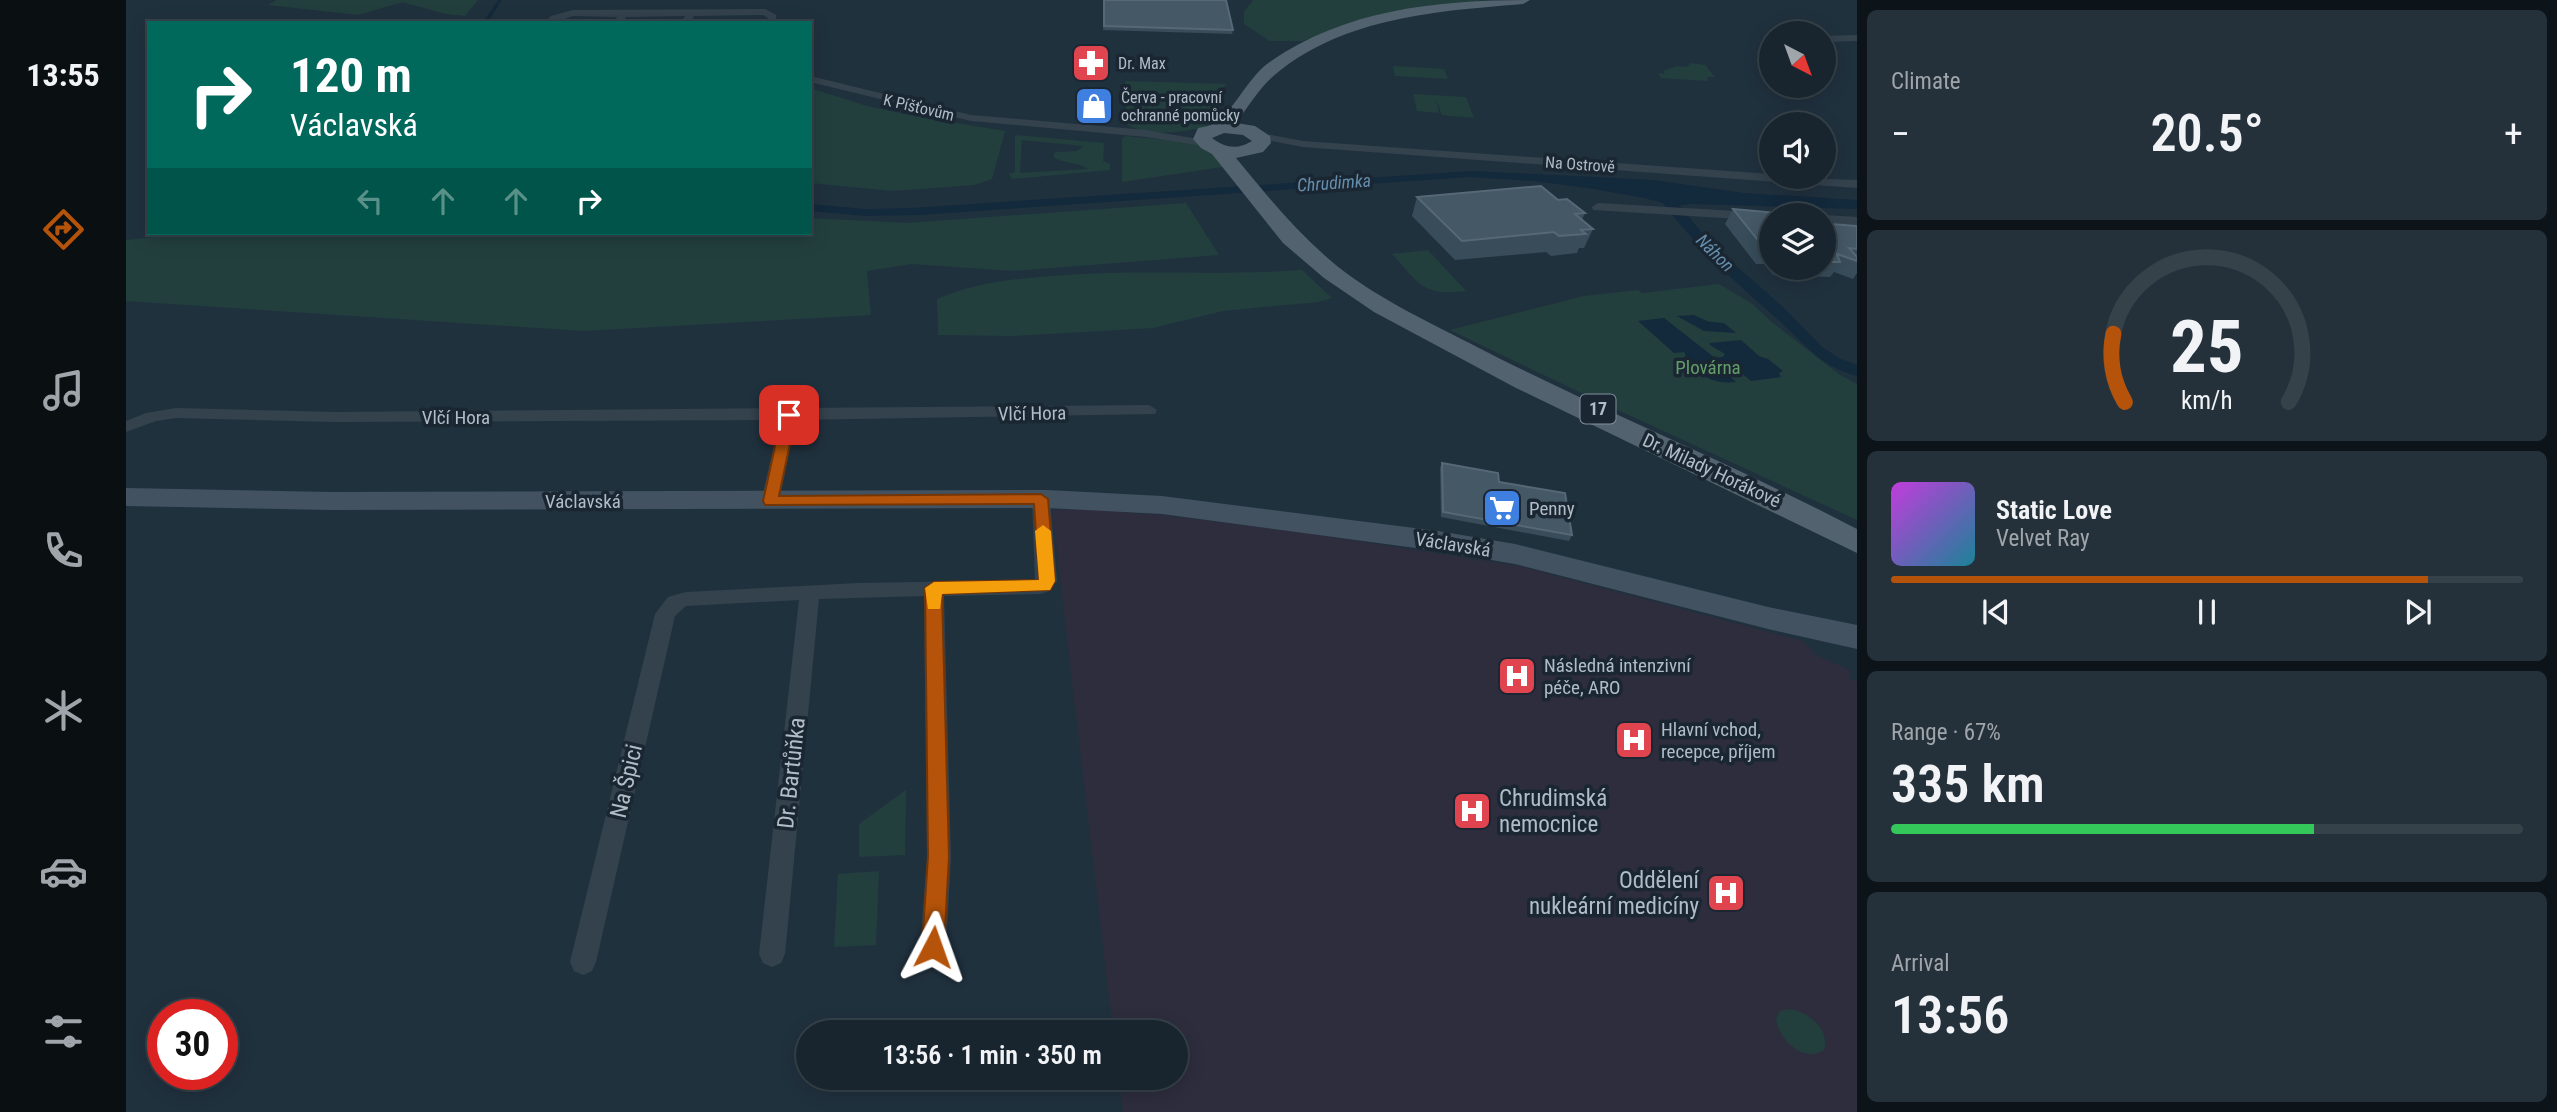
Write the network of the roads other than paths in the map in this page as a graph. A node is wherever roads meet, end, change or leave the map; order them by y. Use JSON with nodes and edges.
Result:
{"nodes":[{"id":1,"x":1524,"y":0,"type":"edge"},
{"id":2,"x":691,"y":13,"type":"junction"},
{"id":3,"x":620,"y":18,"type":"edge"},
{"id":4,"x":552,"y":21,"type":"edge"},
{"id":5,"x":687,"y":21,"type":"edge"},
{"id":6,"x":772,"y":21,"type":"edge"},
{"id":7,"x":1857,"y":38,"type":"edge"},
{"id":8,"x":1836,"y":39,"type":"edge"},
{"id":9,"x":812,"y":80,"type":"edge"},
{"id":10,"x":1242,"y":104,"type":"junction"},
{"id":11,"x":1213,"y":138,"type":"junction"},
{"id":12,"x":1254,"y":141,"type":"junction"},
{"id":13,"x":1244,"y":173,"type":"junction"},
{"id":14,"x":1857,"y":184,"type":"edge"},
{"id":15,"x":1598,"y":207,"type":"dead end"},
{"id":16,"x":1759,"y":216,"type":"edge"},
{"id":17,"x":1836,"y":220,"type":"edge"},
{"id":18,"x":1857,"y":221,"type":"edge"},
{"id":19,"x":1343,"y":281,"type":"junction"},
{"id":20,"x":1149,"y":410,"type":"dead end"},
{"id":21,"x":789,"y":415,"type":"junction"},
{"id":22,"x":126,"y":427,"type":"edge"},
{"id":23,"x":126,"y":497,"type":"edge"},
{"id":24,"x":1041,"y":499,"type":"junction"},
{"id":25,"x":770,"y":501,"type":"junction"},
{"id":26,"x":1857,"y":529,"type":"edge"},
{"id":27,"x":1857,"y":541,"type":"edge"},
{"id":28,"x":934,"y":588,"type":"junction"},
{"id":29,"x":810,"y":593,"type":"junction"},
{"id":30,"x":1857,"y":637,"type":"edge"},
{"id":31,"x":933,"y":947,"type":"dead end"},
{"id":32,"x":772,"y":954,"type":"dead end"},
{"id":33,"x":583,"y":962,"type":"dead end"}],
"edges":[{"from":1,"to":10,"type":"main road"},
{"from":2,"to":3,"type":"street"},
{"from":2,"to":5,"type":"street"},
{"from":2,"to":6,"type":"street"},
{"from":3,"to":4,"type":"street"},
{"from":7,"to":8,"type":"street"},
{"from":9,"to":11,"type":"street","name":"K Píšťovům"},
{"from":10,"to":11,"type":"main road"},
{"from":10,"to":12,"type":"main road"},
{"from":11,"to":12,"type":"main road"},
{"from":11,"to":13,"type":"main road","name":"Dr. Milady Horákové","number":"17"},
{"from":12,"to":13,"type":"main road"},
{"from":12,"to":14,"type":"street","name":"Na Ostrově"},
{"from":13,"to":19,"type":"main road","name":"Dr. Milady Horákové","number":"17"},
{"from":15,"to":16,"type":"street"},
{"from":17,"to":18,"type":"street"},
{"from":19,"to":26,"type":"main road","name":"Dr. Milady Horákové","number":"17"},
{"from":19,"to":27,"type":"main road","name":"Dr. Milady Horákové","number":"17"},
{"from":20,"to":21,"type":"street","name":"Vlčí Hora"},
{"from":21,"to":22,"type":"street","name":"Vlčí Hora"},
{"from":21,"to":25,"type":"street"},
{"from":23,"to":25,"type":"street","name":"Václavská"},
{"from":24,"to":25,"type":"street","name":"Václavská"},
{"from":24,"to":28,"type":"street"},
{"from":24,"to":30,"type":"street","name":"Václavská"},
{"from":28,"to":29,"type":"street"},
{"from":28,"to":31,"type":"street"},
{"from":29,"to":32,"type":"street","name":"Dr. Bartůňka"},
{"from":29,"to":33,"type":"street","name":"Na Špici"}]}
